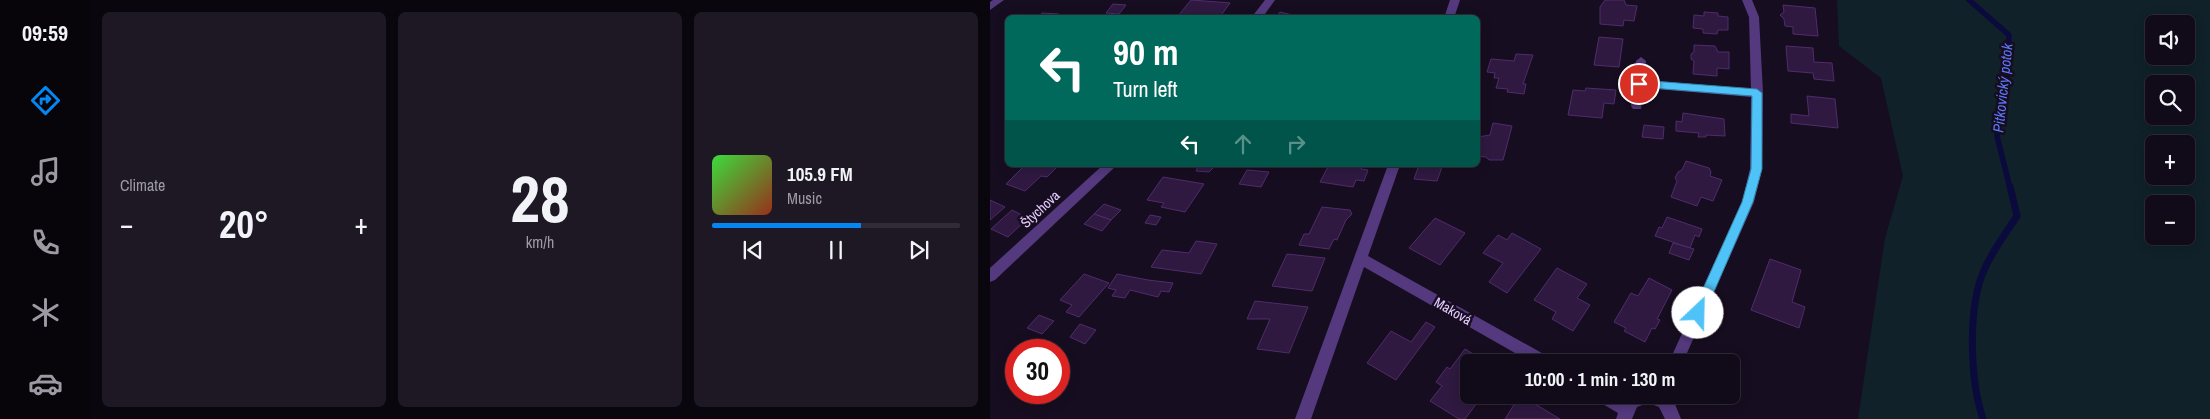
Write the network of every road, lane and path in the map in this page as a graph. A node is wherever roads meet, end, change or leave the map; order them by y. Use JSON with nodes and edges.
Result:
{"nodes":[{"id":1,"x":998,"y":0,"type":"edge"},
{"id":2,"x":1270,"y":0,"type":"edge"},
{"id":3,"x":1455,"y":0,"type":"edge"},
{"id":4,"x":1747,"y":0,"type":"edge"},
{"id":5,"x":990,"y":7,"type":"edge"},
{"id":6,"x":1258,"y":15,"type":"edge"},
{"id":7,"x":1450,"y":15,"type":"edge"},
{"id":8,"x":1641,"y":61,"type":"dead end"},
{"id":9,"x":1639,"y":84,"type":"junction"},
{"id":10,"x":1757,"y":93,"type":"junction"},
{"id":11,"x":1637,"y":106,"type":"dead end"},
{"id":12,"x":1109,"y":167,"type":"edge"},
{"id":13,"x":1393,"y":167,"type":"edge"},
{"id":14,"x":1362,"y":259,"type":"junction"},
{"id":15,"x":990,"y":276,"type":"edge"},
{"id":16,"x":1530,"y":354,"type":"edge"},
{"id":17,"x":1680,"y":354,"type":"edge"},
{"id":18,"x":1612,"y":404,"type":"edge"},
{"id":19,"x":1666,"y":404,"type":"edge"},
{"id":20,"x":1625,"y":414,"type":"edge"},
{"id":21,"x":1303,"y":419,"type":"edge"},
{"id":22,"x":1673,"y":419,"type":"edge"}],
"edges":[{"from":1,"to":5,"type":"street"},
{"from":2,"to":6,"type":"street"},
{"from":3,"to":7,"type":"street"},
{"from":4,"to":10,"type":"street"},
{"from":8,"to":9,"type":"street"},
{"from":9,"to":10,"type":"street"},
{"from":9,"to":11,"type":"street"},
{"from":10,"to":17,"type":"street"},
{"from":12,"to":15,"type":"street","name":"Štychova"},
{"from":13,"to":14,"type":"street"},
{"from":14,"to":16,"type":"street","name":"Maková"},
{"from":14,"to":21,"type":"street"},
{"from":18,"to":20,"type":"street"},
{"from":19,"to":22,"type":"street"}]}
